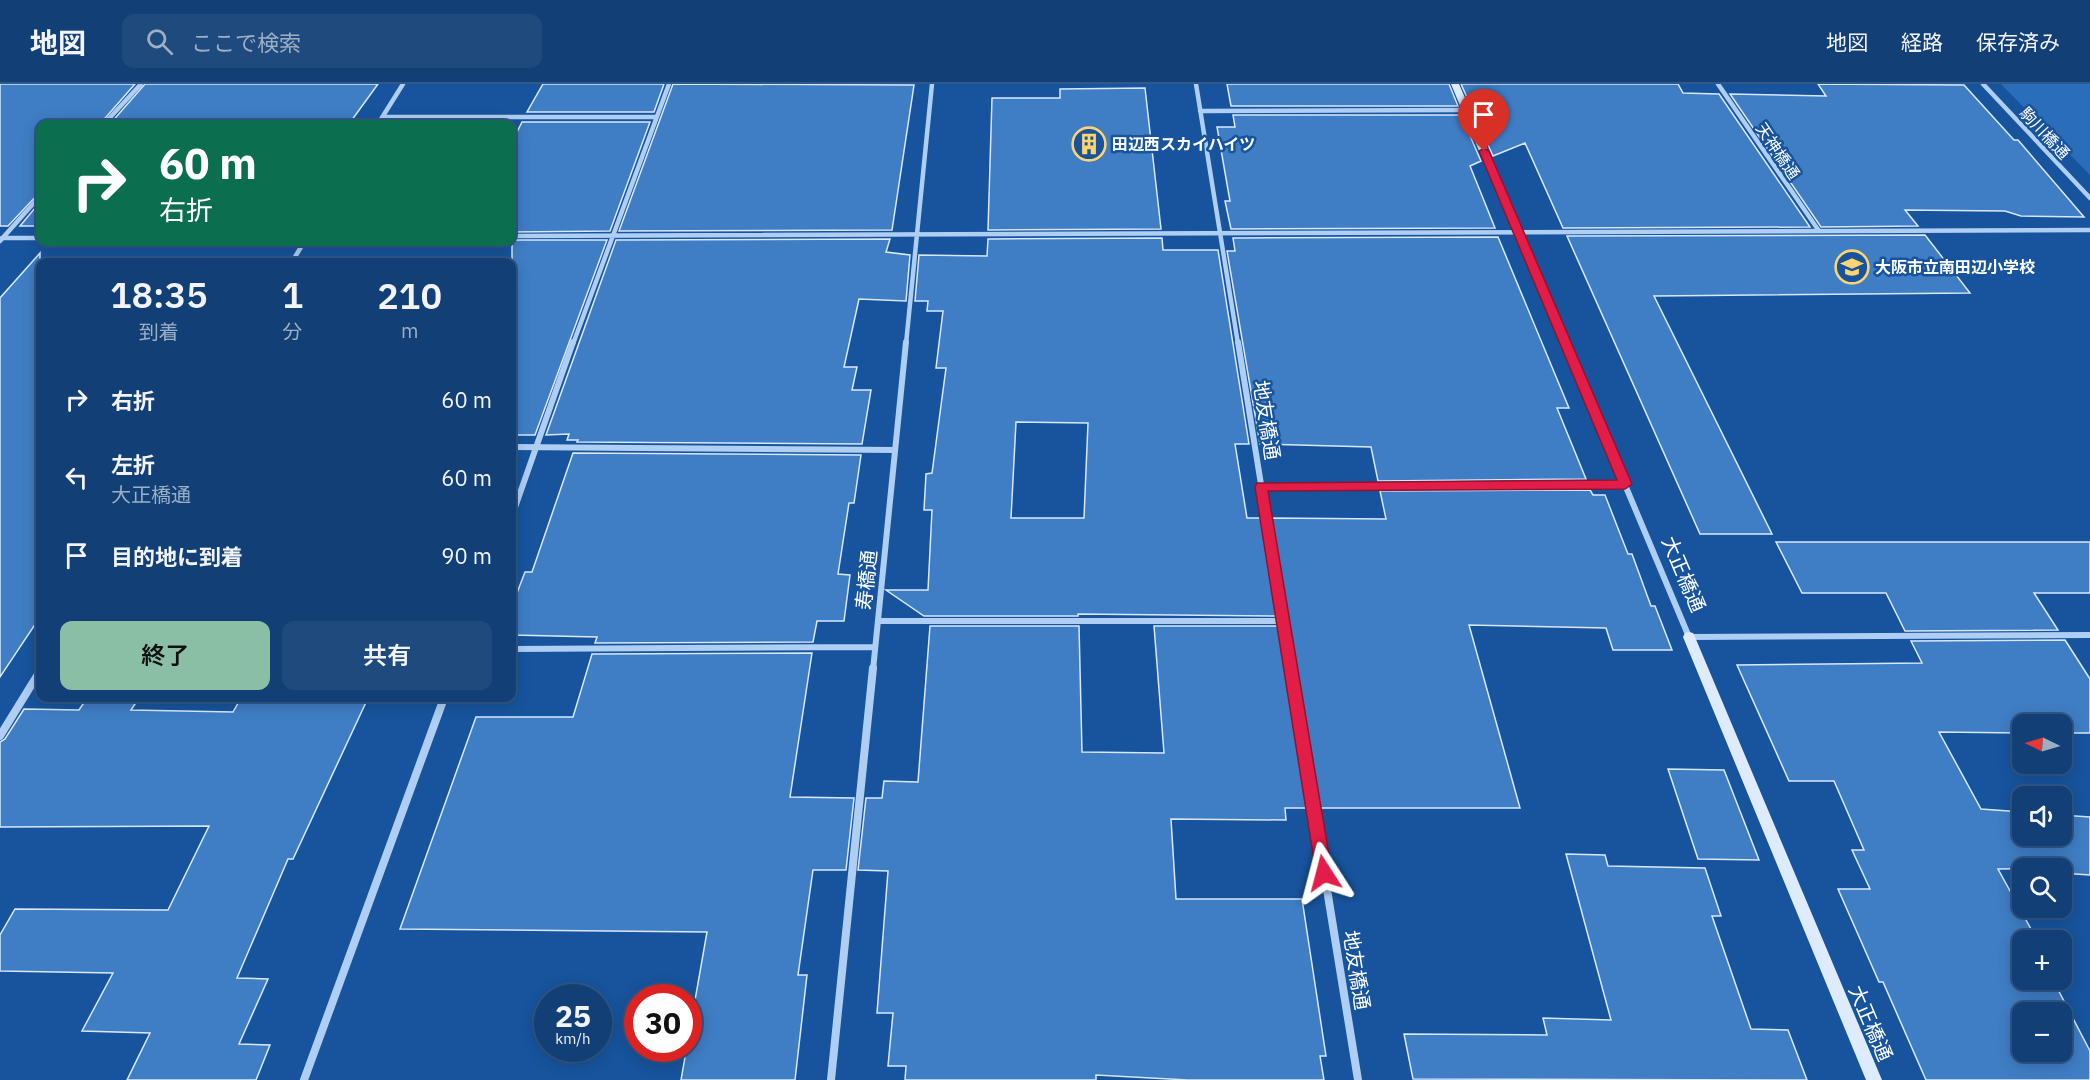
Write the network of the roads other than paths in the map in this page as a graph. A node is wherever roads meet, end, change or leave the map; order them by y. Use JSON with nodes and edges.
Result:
{"nodes":[{"id":1,"x":141,"y":84,"type":"edge"},
{"id":2,"x":403,"y":84,"type":"edge"},
{"id":3,"x":669,"y":84,"type":"edge"},
{"id":4,"x":932,"y":84,"type":"edge"},
{"id":5,"x":1196,"y":84,"type":"edge"},
{"id":6,"x":1455,"y":84,"type":"edge"},
{"id":7,"x":1718,"y":84,"type":"edge"},
{"id":8,"x":1983,"y":84,"type":"edge"},
{"id":9,"x":1466,"y":110,"type":"junction"},
{"id":10,"x":1200,"y":111,"type":"junction"},
{"id":11,"x":383,"y":117,"type":"junction"},
{"id":12,"x":656,"y":117,"type":"junction"},
{"id":13,"x":109,"y":120,"type":"edge"},
{"id":14,"x":381,"y":120,"type":"edge"},
{"id":15,"x":2090,"y":198,"type":"edge"},
{"id":16,"x":36,"y":200,"type":"edge"},
{"id":17,"x":2090,"y":230,"type":"edge"},
{"id":18,"x":1819,"y":231,"type":"junction"},
{"id":19,"x":1518,"y":232,"type":"junction"},
{"id":20,"x":916,"y":233,"type":"junction"},
{"id":21,"x":1221,"y":234,"type":"junction"},
{"id":22,"x":516,"y":236,"type":"edge"},
{"id":23,"x":611,"y":236,"type":"junction"},
{"id":24,"x":36,"y":238,"type":"edge"},
{"id":25,"x":1,"y":239,"type":"edge"},
{"id":26,"x":516,"y":447,"type":"edge"},
{"id":27,"x":536,"y":447,"type":"junction"},
{"id":28,"x":895,"y":450,"type":"junction"},
{"id":29,"x":1625,"y":484,"type":"junction"},
{"id":30,"x":1261,"y":487,"type":"junction"},
{"id":31,"x":516,"y":504,"type":"edge"},
{"id":32,"x":878,"y":621,"type":"junction"},
{"id":33,"x":1282,"y":621,"type":"junction"},
{"id":34,"x":2090,"y":635,"type":"edge"},
{"id":35,"x":1689,"y":637,"type":"junction"},
{"id":36,"x":874,"y":647,"type":"junction"},
{"id":37,"x":516,"y":649,"type":"edge"},
{"id":38,"x":36,"y":678,"type":"edge"},
{"id":39,"x":443,"y":702,"type":"edge"},
{"id":40,"x":0,"y":736,"type":"edge"},
{"id":41,"x":304,"y":1080,"type":"edge"},
{"id":42,"x":831,"y":1080,"type":"edge"},
{"id":43,"x":1358,"y":1080,"type":"edge"},
{"id":44,"x":1874,"y":1080,"type":"edge"}],
"edges":[{"from":1,"to":13,"type":"street"},
{"from":2,"to":11,"type":"street"},
{"from":3,"to":12,"type":"street"},
{"from":4,"to":20,"type":"street","name":"寿橋通"},
{"from":5,"to":10,"type":"street","name":"地友橋通"},
{"from":6,"to":9,"type":"street","name":"大正橋通"},
{"from":7,"to":18,"type":"street","name":"天神橋通"},
{"from":8,"to":15,"type":"street","name":"駒川橋通"},
{"from":9,"to":10,"type":"street"},
{"from":9,"to":19,"type":"street","name":"大正橋通"},
{"from":10,"to":21,"type":"street","name":"地友橋通"},
{"from":11,"to":12,"type":"street"},
{"from":11,"to":14,"type":"street"},
{"from":12,"to":23,"type":"street"},
{"from":16,"to":25,"type":"street"},
{"from":17,"to":18,"type":"street"},
{"from":18,"to":19,"type":"street"},
{"from":19,"to":21,"type":"street"},
{"from":19,"to":29,"type":"street","name":"大正橋通"},
{"from":20,"to":21,"type":"street"},
{"from":20,"to":23,"type":"street"},
{"from":20,"to":28,"type":"street","name":"寿橋通"},
{"from":21,"to":30,"type":"street","name":"地友橋通"},
{"from":22,"to":23,"type":"street"},
{"from":23,"to":27,"type":"street"},
{"from":24,"to":25,"type":"street"},
{"from":26,"to":27,"type":"street"},
{"from":27,"to":28,"type":"street"},
{"from":27,"to":31,"type":"street"},
{"from":28,"to":32,"type":"street","name":"寿橋通"},
{"from":29,"to":30,"type":"street"},
{"from":29,"to":35,"type":"street","name":"大正橋通"},
{"from":30,"to":33,"type":"street","name":"地友橋通"},
{"from":32,"to":33,"type":"street"},
{"from":32,"to":36,"type":"street","name":"寿橋通"},
{"from":33,"to":43,"type":"street","name":"地友橋通"},
{"from":34,"to":35,"type":"street"},
{"from":35,"to":44,"type":"street","name":"大正橋通"},
{"from":36,"to":37,"type":"street"},
{"from":36,"to":42,"type":"street","name":"寿橋通"},
{"from":38,"to":40,"type":"street"},
{"from":39,"to":41,"type":"street"}]}
